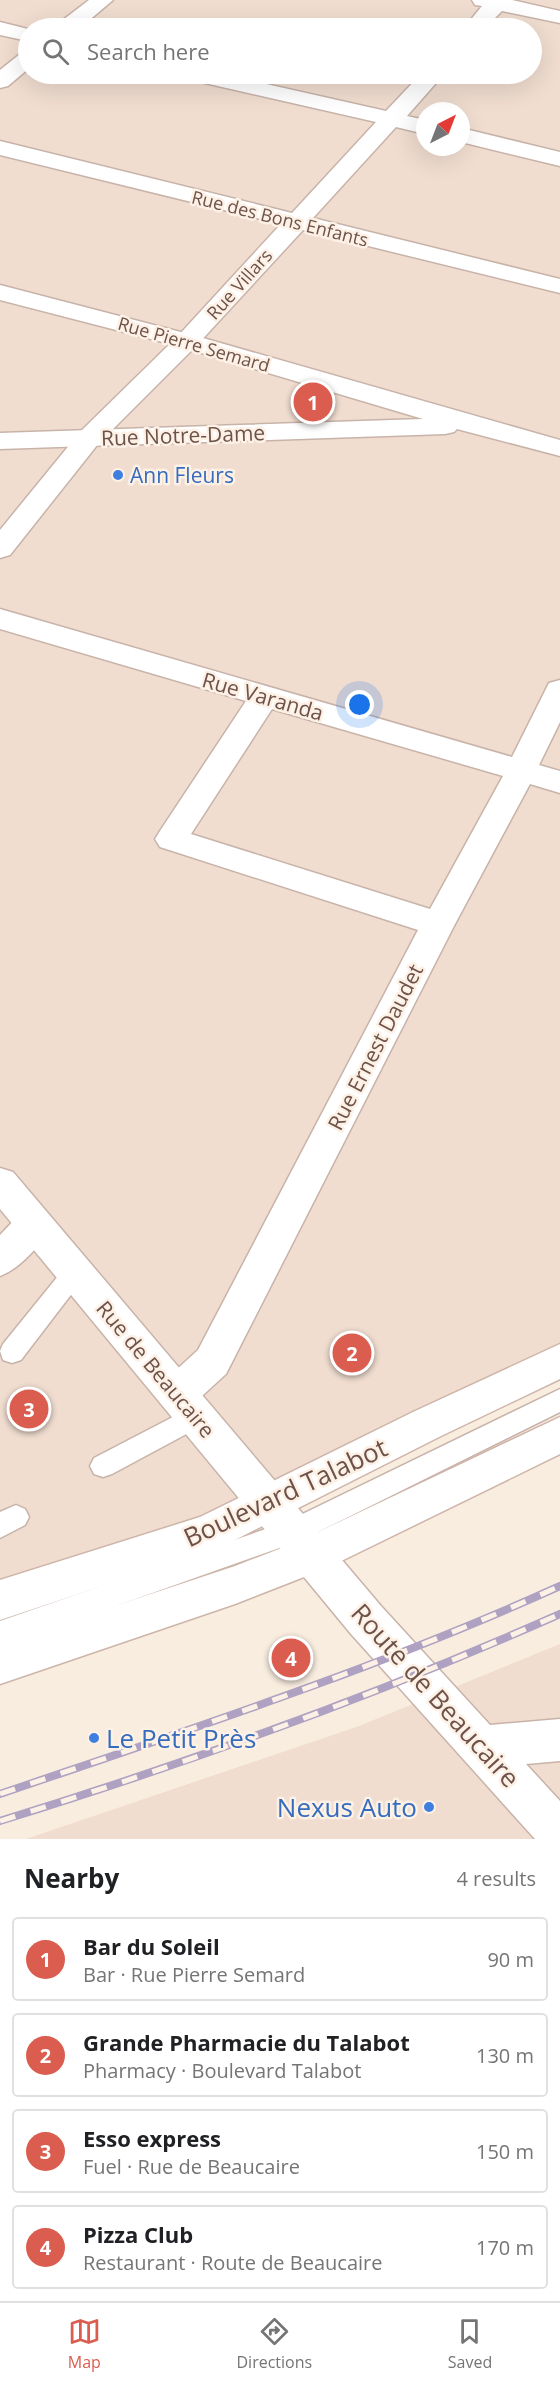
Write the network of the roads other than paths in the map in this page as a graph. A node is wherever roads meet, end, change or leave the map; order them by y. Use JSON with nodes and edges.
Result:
{"nodes":[{"id":1,"x":102,"y":0,"type":"edge"},
{"id":2,"x":493,"y":1,"type":"edge"},
{"id":3,"x":560,"y":17,"type":"edge"},
{"id":4,"x":80,"y":18,"type":"edge"},
{"id":5,"x":481,"y":18,"type":"edge"},
{"id":6,"x":0,"y":28,"type":"edge"},
{"id":7,"x":18,"y":32,"type":"edge"},
{"id":8,"x":18,"y":66,"type":"edge"},
{"id":9,"x":0,"y":81,"type":"edge"},
{"id":10,"x":239,"y":84,"type":"edge"},
{"id":11,"x":424,"y":84,"type":"edge"},
{"id":12,"x":391,"y":119,"type":"junction"},
{"id":13,"x":416,"y":125,"type":"edge"},
{"id":14,"x":470,"y":137,"type":"edge"},
{"id":15,"x":0,"y":148,"type":"edge"},
{"id":16,"x":560,"y":159,"type":"edge"},
{"id":17,"x":295,"y":222,"type":"junction"},
{"id":18,"x":560,"y":286,"type":"edge"},
{"id":19,"x":0,"y":292,"type":"edge"},
{"id":20,"x":187,"y":340,"type":"junction"},
{"id":21,"x":473,"y":425,"type":"junction"},
{"id":22,"x":89,"y":438,"type":"junction"},
{"id":23,"x":0,"y":441,"type":"edge"},
{"id":24,"x":560,"y":448,"type":"edge"},
{"id":25,"x":1,"y":548,"type":"edge"},
{"id":26,"x":0,"y":619,"type":"edge"},
{"id":27,"x":560,"y":690,"type":"edge"},
{"id":28,"x":264,"y":697,"type":"junction"},
{"id":29,"x":521,"y":771,"type":"junction"},
{"id":30,"x":560,"y":782,"type":"edge"},
{"id":31,"x":438,"y":924,"type":"junction"},
{"id":32,"x":0,"y":1183,"type":"edge"},
{"id":33,"x":34,"y":1224,"type":"junction"},
{"id":34,"x":0,"y":1260,"type":"edge"},
{"id":35,"x":75,"y":1272,"type":"junction"},
{"id":36,"x":12,"y":1352,"type":"dead end"},
{"id":37,"x":560,"y":1361,"type":"edge"},
{"id":38,"x":560,"y":1400,"type":"edge"},
{"id":39,"x":186,"y":1405,"type":"junction"},
{"id":40,"x":560,"y":1435,"type":"edge"},
{"id":41,"x":104,"y":1466,"type":"dead end"},
{"id":42,"x":291,"y":1530,"type":"junction"},
{"id":43,"x":0,"y":1600,"type":"edge"},
{"id":44,"x":0,"y":1634,"type":"edge"},
{"id":45,"x":0,"y":1664,"type":"edge"},
{"id":46,"x":560,"y":1740,"type":"edge"},
{"id":47,"x":483,"y":1747,"type":"junction"},
{"id":48,"x":560,"y":1834,"type":"edge"}],
"edges":[{"from":1,"to":4,"type":"street"},
{"from":2,"to":3,"type":"street"},
{"from":2,"to":5,"type":"street"},
{"from":6,"to":7,"type":"street"},
{"from":8,"to":9,"type":"street"},
{"from":10,"to":12,"type":"street"},
{"from":11,"to":12,"type":"street","name":"Rue Villars"},
{"from":12,"to":13,"type":"street"},
{"from":12,"to":17,"type":"street","name":"Rue Villars"},
{"from":14,"to":16,"type":"street"},
{"from":15,"to":17,"type":"street","name":"Rue des Bons Enfants"},
{"from":17,"to":18,"type":"street","name":"Rue des Bons Enfants"},
{"from":17,"to":20,"type":"street","name":"Rue Villars"},
{"from":19,"to":20,"type":"street","name":"Rue Pierre Semard"},
{"from":20,"to":21,"type":"street","name":"Rue Pierre Semard"},
{"from":20,"to":22,"type":"street","name":"Rue Villars"},
{"from":21,"to":22,"type":"street","name":"Rue Notre-Dame"},
{"from":21,"to":24,"type":"street","name":"Rue Pierre Semard"},
{"from":22,"to":23,"type":"street","name":"Rue Notre-Dame"},
{"from":22,"to":25,"type":"street","name":"Rue Villars"},
{"from":26,"to":28,"type":"street","name":"Rue Varanda"},
{"from":27,"to":29,"type":"street","name":"Rue Ernest Daudet"},
{"from":28,"to":29,"type":"street","name":"Rue Varanda"},
{"from":28,"to":31,"type":"street"},
{"from":29,"to":30,"type":"street","name":"Rue Varanda"},
{"from":29,"to":31,"type":"street","name":"Rue Ernest Daudet"},
{"from":31,"to":39,"type":"street","name":"Rue Ernest Daudet"},
{"from":32,"to":33,"type":"street","name":"Rue de Beaucaire"},
{"from":33,"to":34,"type":"street"},
{"from":33,"to":35,"type":"street","name":"Rue de Beaucaire"},
{"from":35,"to":36,"type":"lane"},
{"from":35,"to":39,"type":"street","name":"Rue de Beaucaire"},
{"from":37,"to":42,"type":"street","name":"Boulevard Talabot"},
{"from":38,"to":42,"type":"lane"},
{"from":39,"to":41,"type":"lane"},
{"from":39,"to":42,"type":"street","name":"Rue de Beaucaire"},
{"from":40,"to":42,"type":"street","name":"Boulevard Talabot"},
{"from":42,"to":43,"type":"street","name":"Boulevard Talabot"},
{"from":42,"to":44,"type":"lane"},
{"from":42,"to":45,"type":"street","name":"Boulevard Talabot"},
{"from":42,"to":47,"type":"street","name":"Route de Beaucaire"},
{"from":46,"to":47,"type":"street"},
{"from":47,"to":48,"type":"street","name":"Route de Beaucaire"}]}
